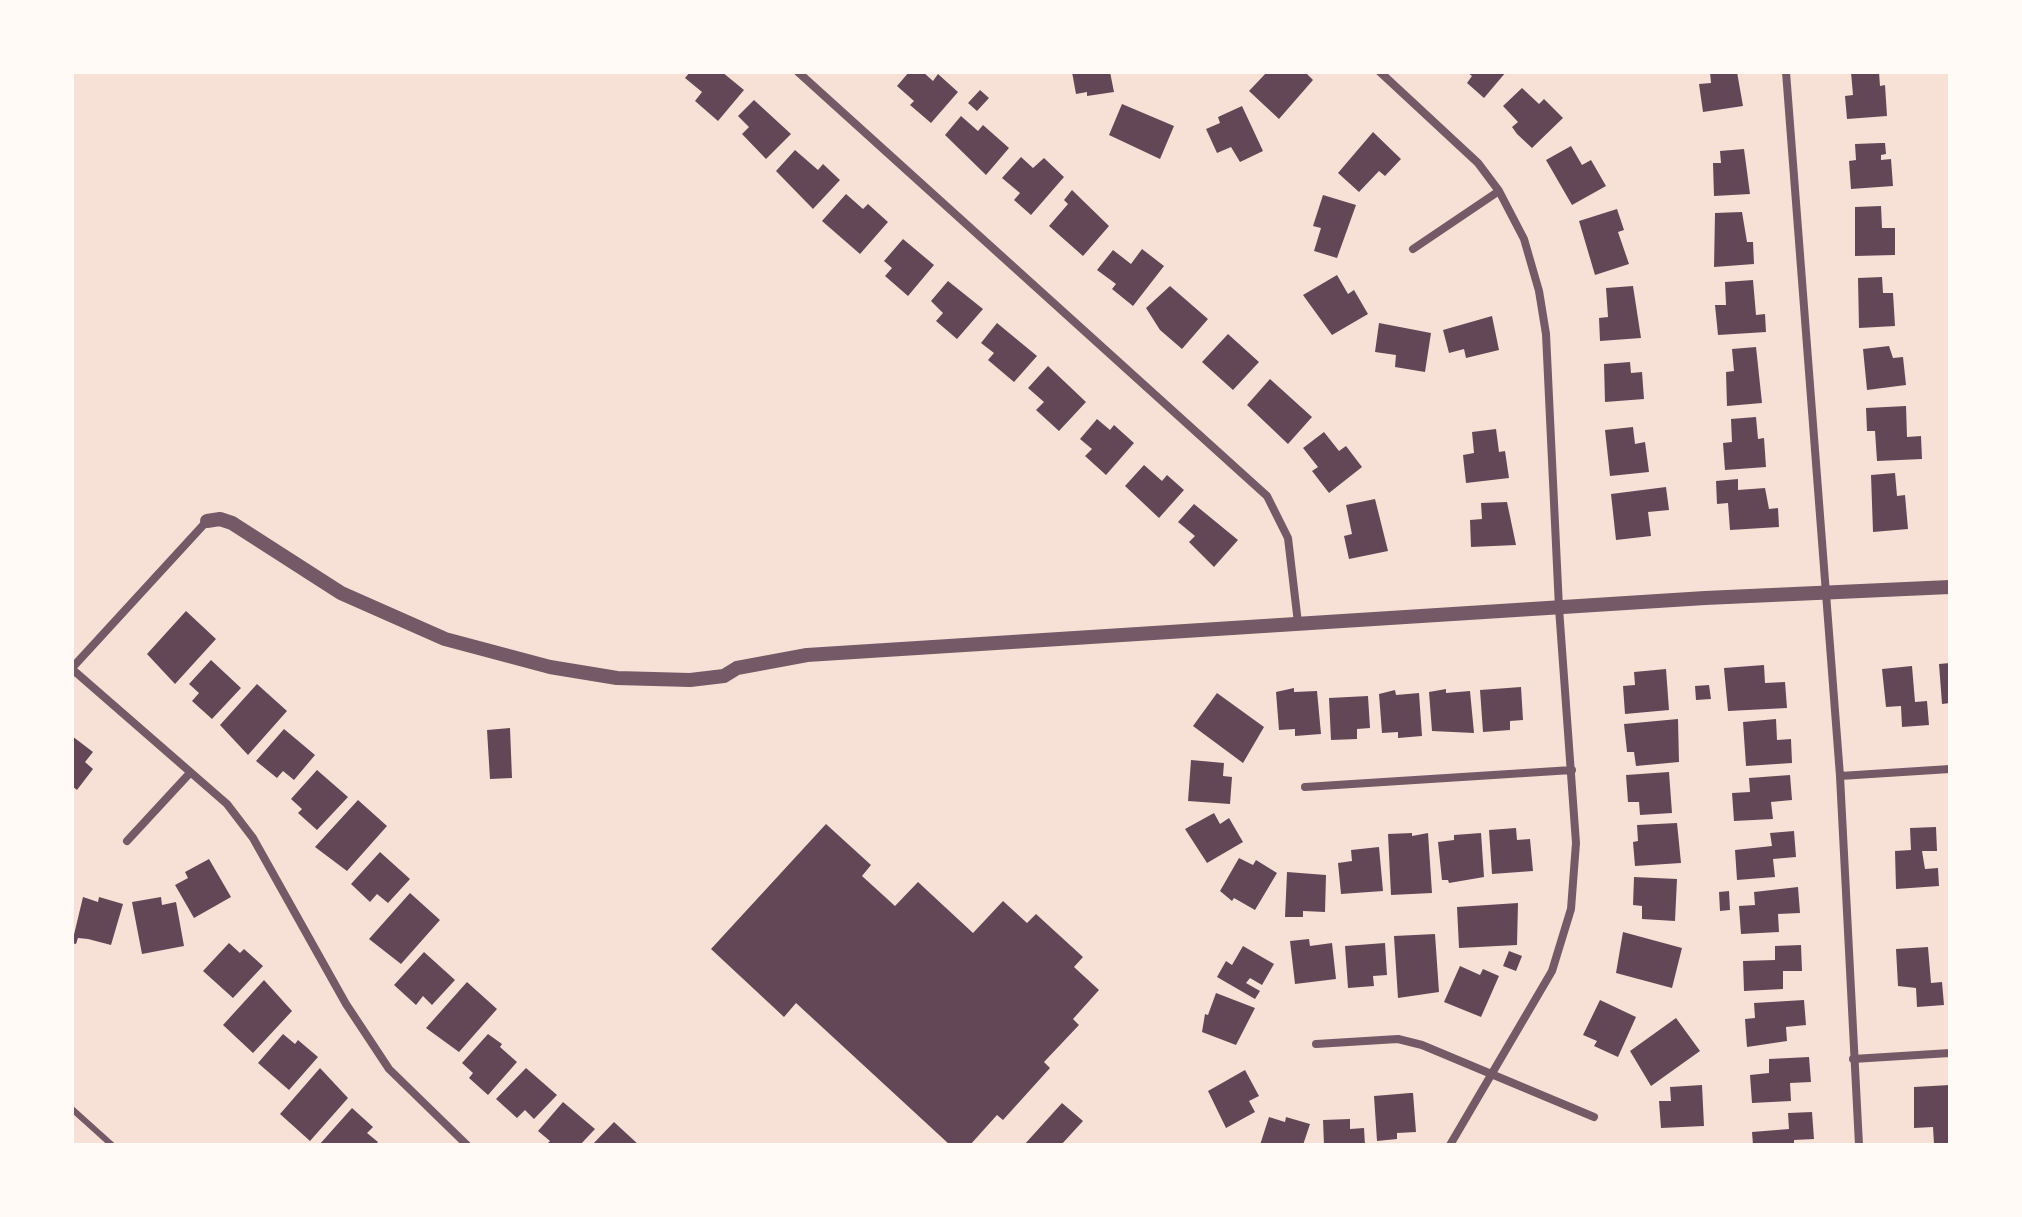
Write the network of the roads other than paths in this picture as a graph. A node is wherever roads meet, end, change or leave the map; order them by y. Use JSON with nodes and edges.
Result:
{"nodes":[{"id":1,"x":798,"y":72,"type":"edge"},
{"id":2,"x":1380,"y":72,"type":"edge"},
{"id":3,"x":1786,"y":72,"type":"edge"},
{"id":4,"x":1499,"y":191,"type":"junction"},
{"id":5,"x":1413,"y":249,"type":"dead end"},
{"id":6,"x":207,"y":521,"type":"joint"},
{"id":7,"x":1950,"y":587,"type":"edge"},
{"id":8,"x":1823,"y":592,"type":"junction"},
{"id":9,"x":1559,"y":608,"type":"junction"},
{"id":10,"x":1298,"y":623,"type":"junction"},
{"id":11,"x":72,"y":668,"type":"edge"},
{"id":12,"x":1950,"y":769,"type":"edge"},
{"id":13,"x":1572,"y":770,"type":"junction"},
{"id":14,"x":189,"y":774,"type":"junction"},
{"id":15,"x":1840,"y":776,"type":"junction"},
{"id":16,"x":1305,"y":787,"type":"dead end"},
{"id":17,"x":127,"y":841,"type":"dead end"},
{"id":18,"x":1316,"y":1044,"type":"dead end"},
{"id":19,"x":1950,"y":1053,"type":"edge"},
{"id":20,"x":1853,"y":1059,"type":"junction"},
{"id":21,"x":1490,"y":1074,"type":"junction"},
{"id":22,"x":72,"y":1109,"type":"edge"},
{"id":23,"x":1594,"y":1117,"type":"dead end"},
{"id":24,"x":112,"y":1145,"type":"edge"},
{"id":25,"x":467,"y":1145,"type":"edge"},
{"id":26,"x":1450,"y":1145,"type":"edge"},
{"id":27,"x":1859,"y":1145,"type":"edge"}],
"edges":[{"from":1,"to":10,"type":"street"},
{"from":2,"to":4,"type":"street"},
{"from":3,"to":8,"type":"street"},
{"from":4,"to":5,"type":"street"},
{"from":4,"to":9,"type":"street"},
{"from":6,"to":10,"type":"street"},
{"from":6,"to":11,"type":"street"},
{"from":7,"to":8,"type":"street"},
{"from":8,"to":9,"type":"street"},
{"from":8,"to":15,"type":"street"},
{"from":9,"to":10,"type":"street"},
{"from":9,"to":13,"type":"street"},
{"from":11,"to":14,"type":"street"},
{"from":12,"to":15,"type":"street"},
{"from":13,"to":16,"type":"street"},
{"from":13,"to":21,"type":"street"},
{"from":14,"to":17,"type":"street"},
{"from":14,"to":25,"type":"street"},
{"from":15,"to":20,"type":"street"},
{"from":18,"to":21,"type":"street"},
{"from":19,"to":20,"type":"street"},
{"from":20,"to":27,"type":"street"},
{"from":21,"to":23,"type":"street"},
{"from":21,"to":26,"type":"street"},
{"from":22,"to":24,"type":"lane"}]}
